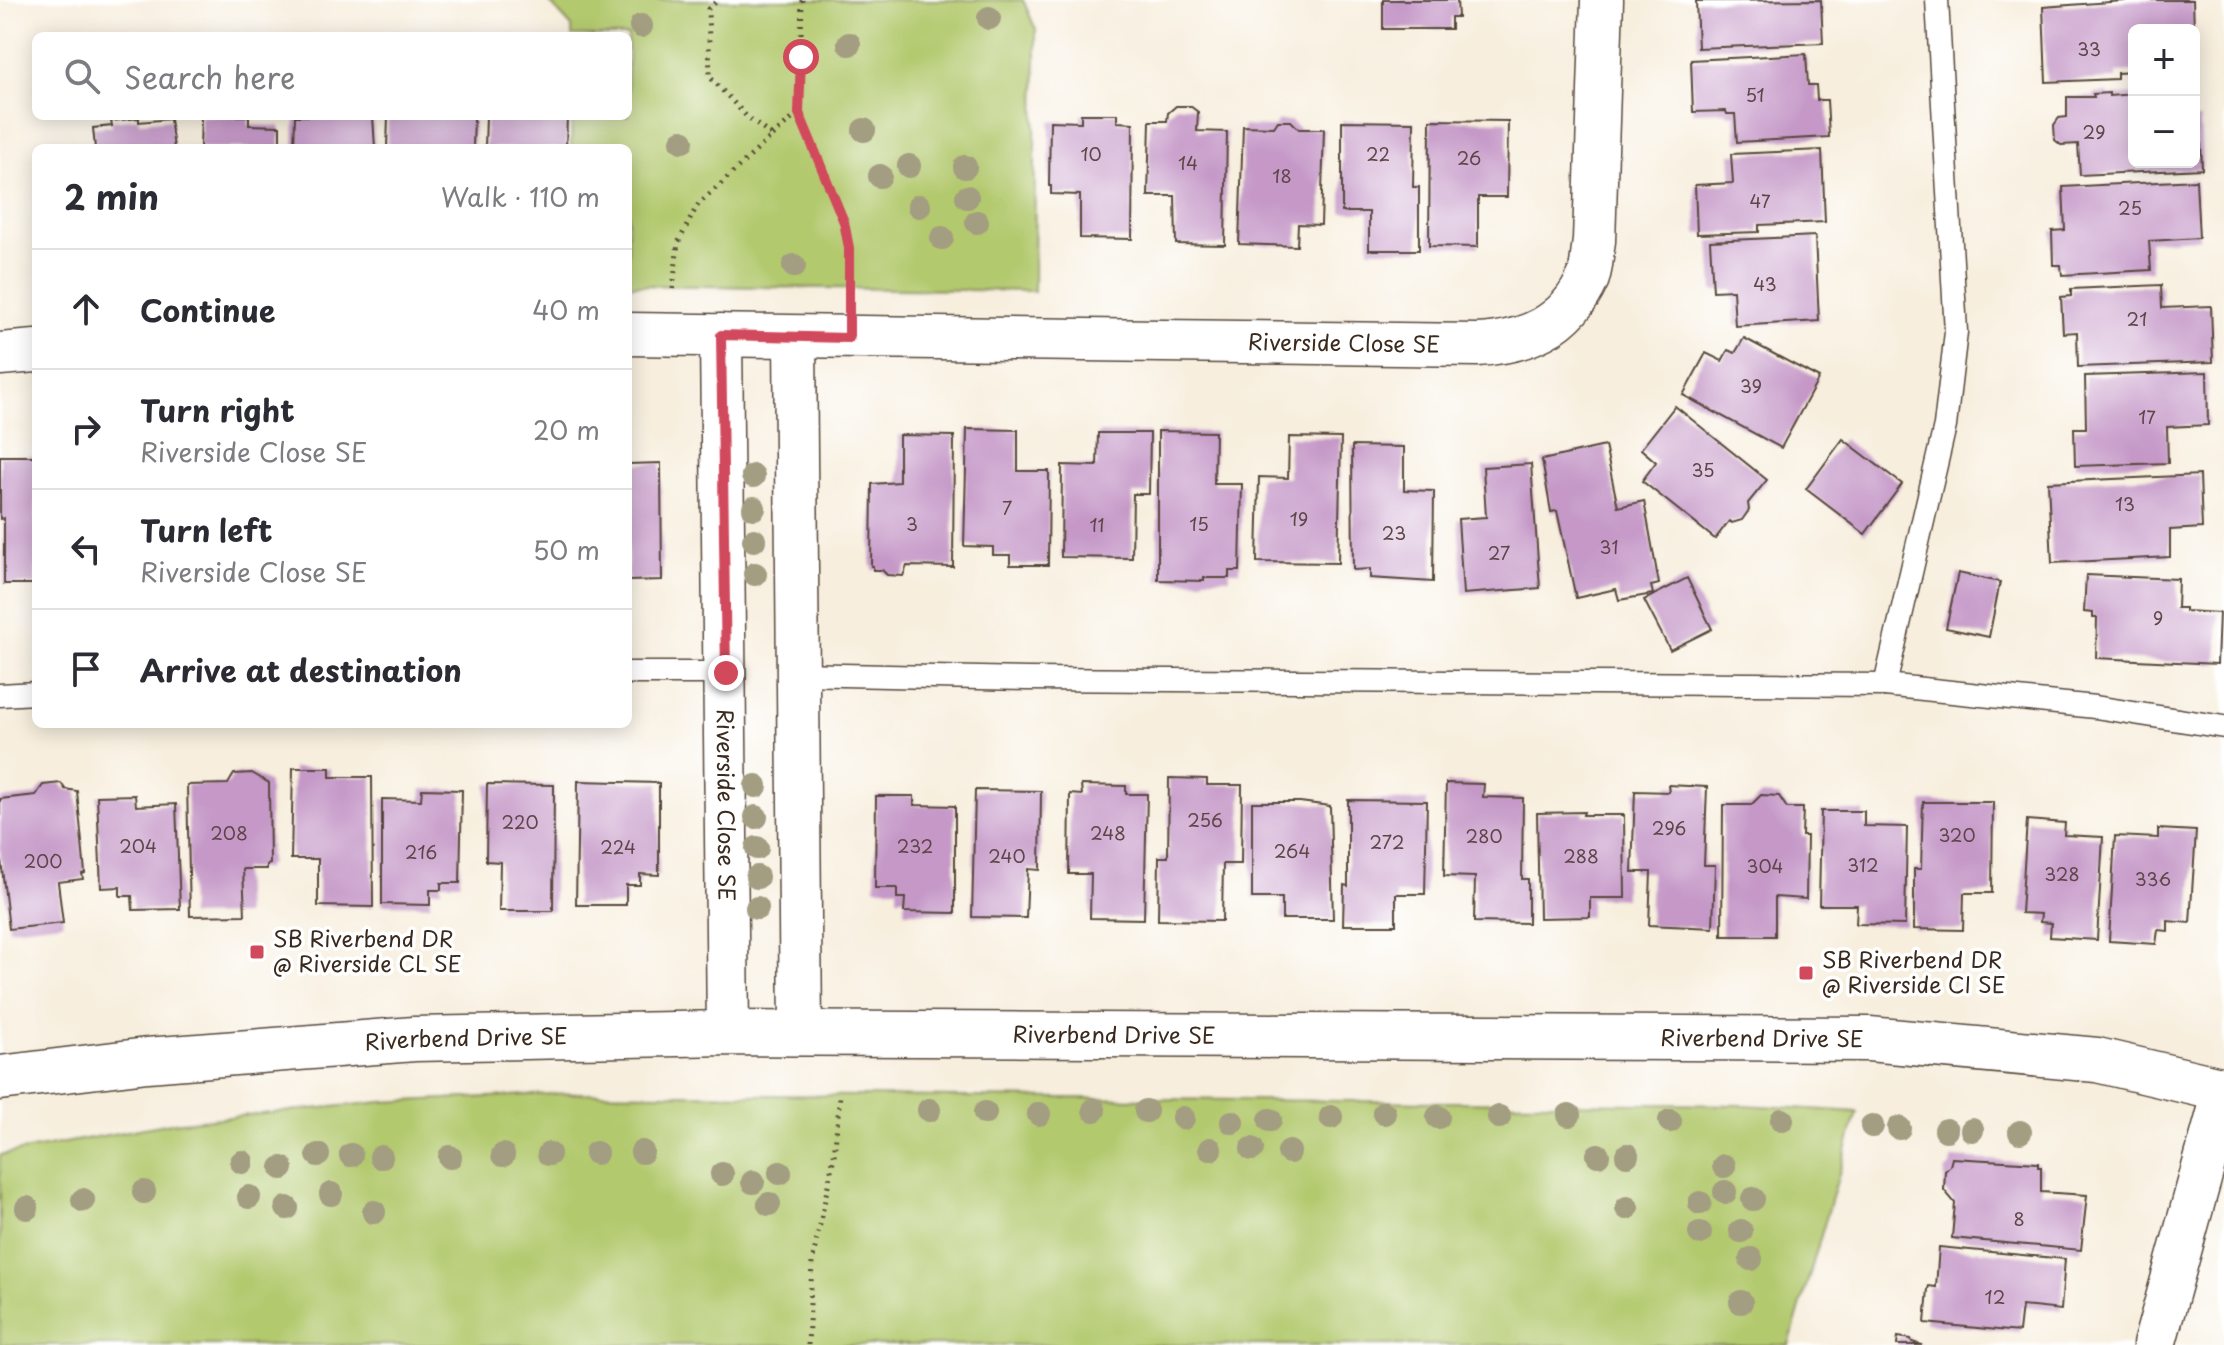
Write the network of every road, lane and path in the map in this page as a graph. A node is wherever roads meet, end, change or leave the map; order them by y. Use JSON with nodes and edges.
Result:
{"nodes":[{"id":1,"x":718,"y":0,"type":"edge"},
{"id":2,"x":802,"y":0,"type":"edge"},
{"id":3,"x":1602,"y":0,"type":"edge"},
{"id":4,"x":1937,"y":0,"type":"edge"},
{"id":5,"x":799,"y":113,"type":"junction"},
{"id":6,"x":772,"y":136,"type":"junction"},
{"id":7,"x":632,"y":334,"type":"edge"},
{"id":8,"x":670,"y":334,"type":"junction"},
{"id":9,"x":721,"y":335,"type":"junction"},
{"id":10,"x":795,"y":337,"type":"junction"},
{"id":11,"x":849,"y":338,"type":"junction"},
{"id":12,"x":32,"y":351,"type":"edge"},
{"id":13,"x":0,"y":354,"type":"edge"},
{"id":14,"x":632,"y":673,"type":"edge"},
{"id":15,"x":726,"y":673,"type":"junction"},
{"id":16,"x":797,"y":674,"type":"junction"},
{"id":17,"x":1885,"y":685,"type":"junction"},
{"id":18,"x":32,"y":693,"type":"edge"},
{"id":19,"x":0,"y":695,"type":"edge"},
{"id":20,"x":2224,"y":727,"type":"edge"},
{"id":21,"x":728,"y":1033,"type":"junction"},
{"id":22,"x":801,"y":1034,"type":"junction"},
{"id":23,"x":0,"y":1078,"type":"edge"},
{"id":24,"x":2224,"y":1091,"type":"edge"},
{"id":25,"x":840,"y":1095,"type":"dead end"},
{"id":26,"x":808,"y":1345,"type":"edge"},
{"id":27,"x":2154,"y":1345,"type":"edge"}],
"edges":[{"from":1,"to":6,"type":"path"},
{"from":2,"to":5,"type":"path"},
{"from":3,"to":11,"type":"street","name":"Riverside Close SE"},
{"from":4,"to":17,"type":"lane"},
{"from":5,"to":6,"type":"path"},
{"from":5,"to":11,"type":"path"},
{"from":6,"to":8,"type":"path"},
{"from":7,"to":8,"type":"street","name":"Riverside Close SE"},
{"from":8,"to":9,"type":"street","name":"Riverside Close SE"},
{"from":9,"to":10,"type":"street","name":"Riverside Close SE"},
{"from":9,"to":15,"type":"street","name":"Riverside Close SE"},
{"from":10,"to":11,"type":"street","name":"Riverside Close SE"},
{"from":10,"to":16,"type":"street"},
{"from":12,"to":13,"type":"street"},
{"from":14,"to":15,"type":"lane"},
{"from":15,"to":21,"type":"street","name":"Riverside Close SE"},
{"from":16,"to":17,"type":"lane"},
{"from":16,"to":22,"type":"street"},
{"from":17,"to":20,"type":"lane"},
{"from":18,"to":19,"type":"lane"},
{"from":21,"to":22,"type":"street","name":"Riverbend Drive SE"},
{"from":21,"to":23,"type":"street","name":"Riverbend Drive SE"},
{"from":22,"to":24,"type":"street","name":"Riverbend Drive SE"},
{"from":24,"to":27,"type":"street"},
{"from":25,"to":26,"type":"path"}]}
